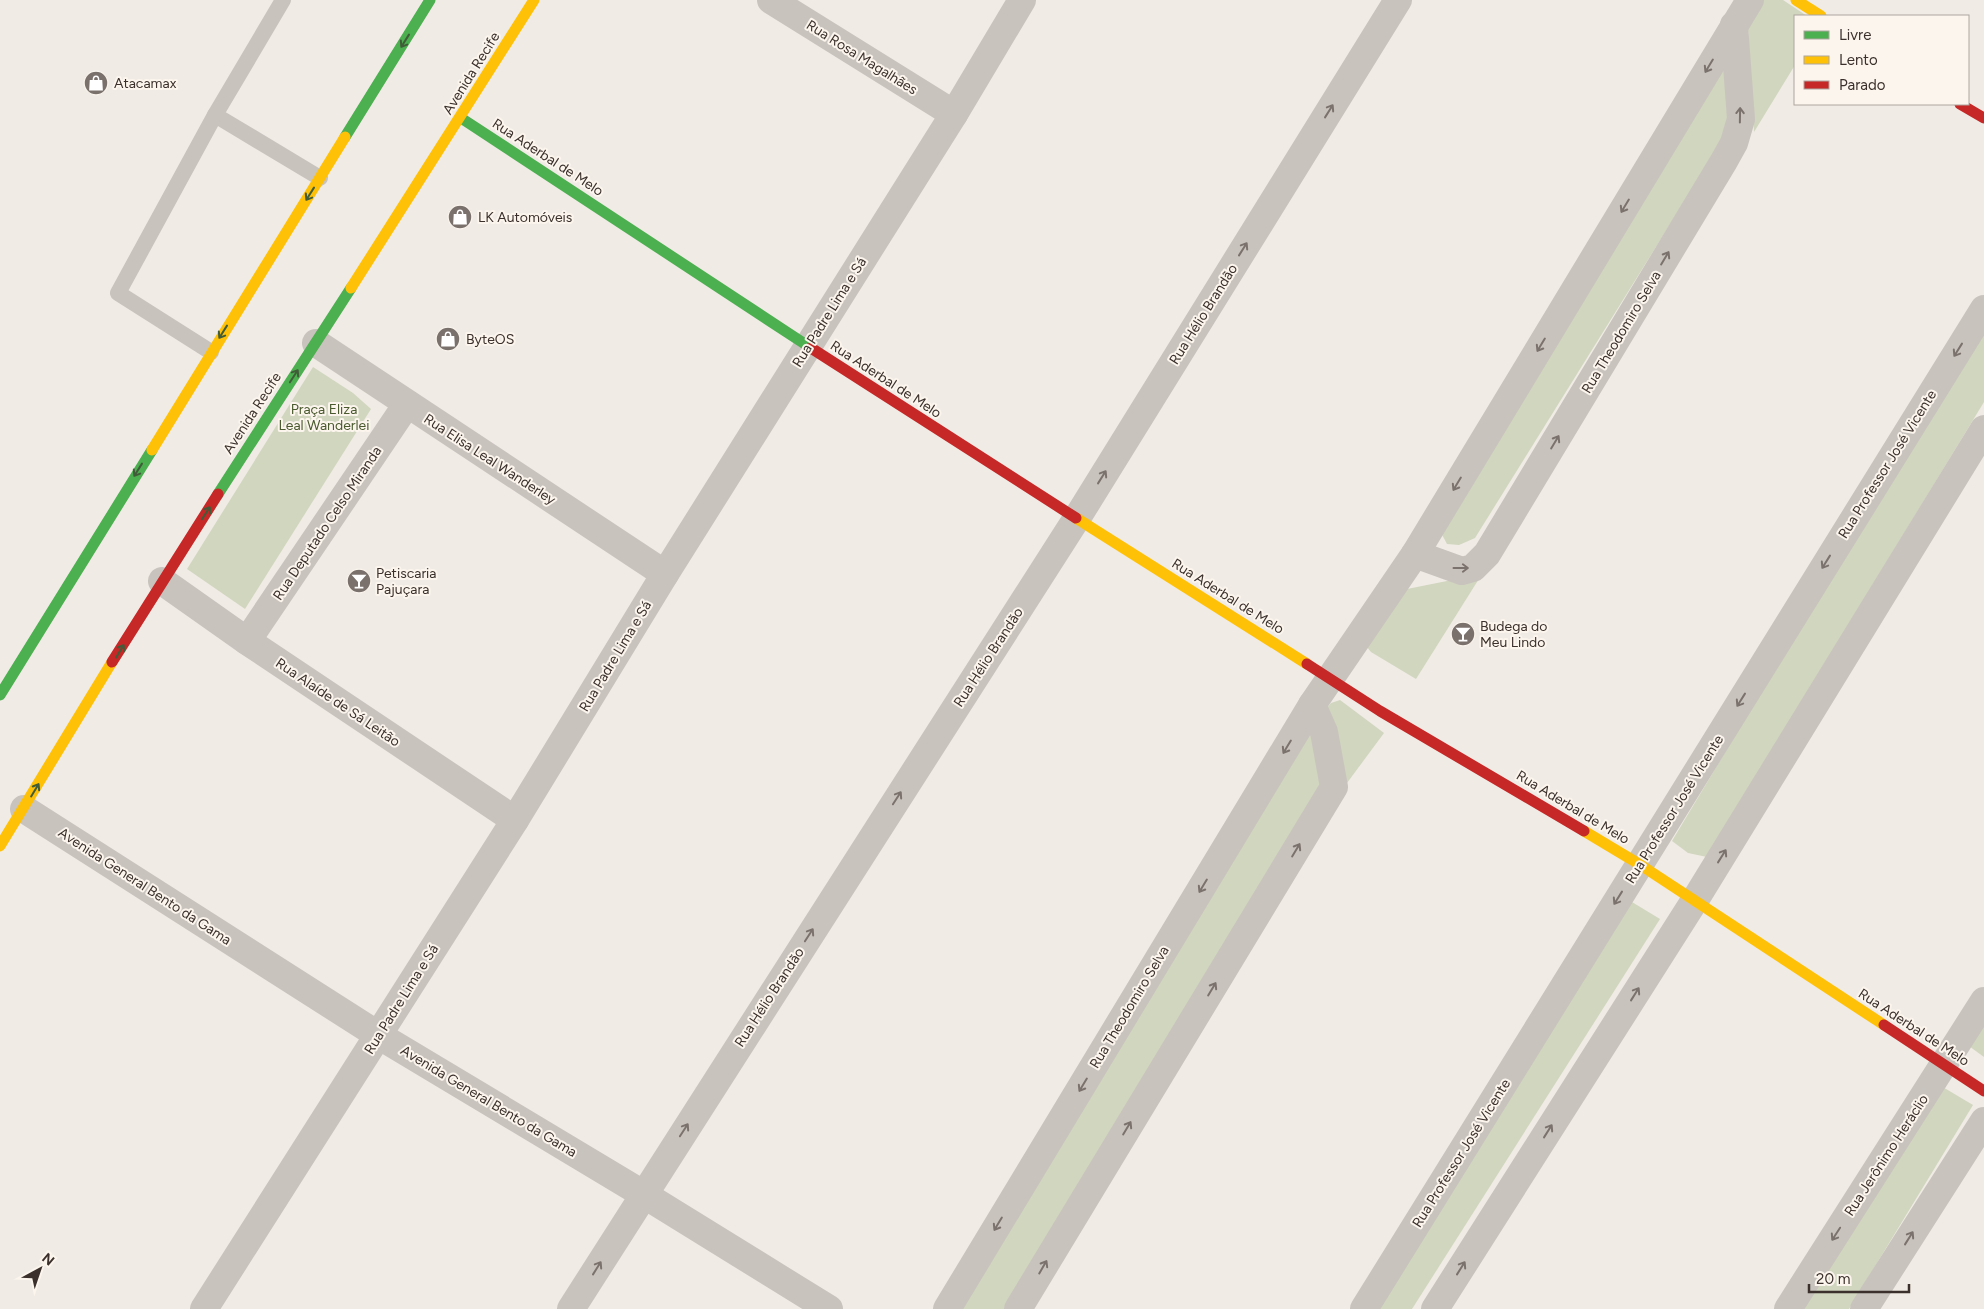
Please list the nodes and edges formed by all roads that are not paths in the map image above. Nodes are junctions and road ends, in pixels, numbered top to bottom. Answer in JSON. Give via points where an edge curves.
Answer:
{"nodes":[{"id":1,"x":283,"y":0,"type":"edge"},
{"id":2,"x":430,"y":0,"type":"edge"},
{"id":3,"x":534,"y":0,"type":"edge"},
{"id":4,"x":771,"y":0,"type":"edge"},
{"id":5,"x":1022,"y":0,"type":"edge"},
{"id":6,"x":1398,"y":0,"type":"edge"},
{"id":7,"x":1750,"y":0,"type":"edge"},
{"id":8,"x":1796,"y":0,"type":"edge"},
{"id":9,"x":1819,"y":15,"type":"edge"},
{"id":10,"x":1734,"y":25,"type":"junction"},
{"id":11,"x":1962,"y":105,"type":"edge"},
{"id":12,"x":954,"y":114,"type":"junction"},
{"id":13,"x":215,"y":115,"type":"junction"},
{"id":14,"x":461,"y":118,"type":"junction"},
{"id":15,"x":1984,"y":118,"type":"edge"},
{"id":16,"x":320,"y":178,"type":"junction"},
{"id":17,"x":1984,"y":309,"type":"edge"},
{"id":18,"x":316,"y":343,"type":"junction"},
{"id":19,"x":807,"y":346,"type":"junction"},
{"id":20,"x":211,"y":352,"type":"junction"},
{"id":21,"x":407,"y":404,"type":"junction"},
{"id":22,"x":1984,"y":429,"type":"edge"},
{"id":23,"x":1077,"y":518,"type":"junction"},
{"id":24,"x":1415,"y":554,"type":"junction"},
{"id":25,"x":665,"y":574,"type":"junction"},
{"id":26,"x":162,"y":580,"type":"junction"},
{"id":27,"x":247,"y":641,"type":"junction"},
{"id":28,"x":1330,"y":679,"type":"junction"},
{"id":29,"x":0,"y":695,"type":"edge"},
{"id":30,"x":1312,"y":705,"type":"junction"},
{"id":31,"x":24,"y":809,"type":"junction"},
{"id":32,"x":515,"y":820,"type":"junction"},
{"id":33,"x":0,"y":846,"type":"edge"},
{"id":34,"x":1639,"y":864,"type":"junction"},
{"id":35,"x":1695,"y":900,"type":"junction"},
{"id":36,"x":1984,"y":1001,"type":"edge"},
{"id":37,"x":378,"y":1035,"type":"junction"},
{"id":38,"x":1944,"y":1066,"type":"junction"},
{"id":39,"x":1984,"y":1091,"type":"edge"},
{"id":40,"x":1984,"y":1121,"type":"edge"},
{"id":41,"x":643,"y":1194,"type":"junction"},
{"id":42,"x":204,"y":1309,"type":"edge"},
{"id":43,"x":571,"y":1309,"type":"edge"},
{"id":44,"x":829,"y":1309,"type":"edge"},
{"id":45,"x":947,"y":1309,"type":"edge"},
{"id":46,"x":1018,"y":1309,"type":"edge"},
{"id":47,"x":1364,"y":1309,"type":"edge"},
{"id":48,"x":1435,"y":1309,"type":"edge"},
{"id":49,"x":1788,"y":1309,"type":"edge"},
{"id":50,"x":1864,"y":1309,"type":"edge"}],
"edges":[{"from":1,"to":13,"type":"lane"},
{"from":2,"to":16,"type":"main road","one_way":true},
{"from":3,"to":14,"type":"main road","name":"Avenida Recife"},
{"from":4,"to":12,"type":"street","name":"Rua Rosa Magalhães"},
{"from":5,"to":12,"type":"street","name":"Rua Padre Lima e Sá"},
{"from":23,"to":6,"type":"street","name":"Rua Hélio Brandão","one_way":true},
{"from":7,"to":10,"type":"street","name":"Rua Theodomiro Selva"},
{"from":8,"to":9,"type":"main road"},
{"from":10,"to":24,"type":"street","name":"Rua Theodomiro Selva","one_way":true},
{"from":24,"to":10,"type":"street","name":"Rua Theodomiro Selva","one_way":true,"via":[[1462,571],[1473,568],[1487,554],[1714,178],[1734,143],[1741,119]]},
{"from":11,"to":15,"type":"main road"},
{"from":12,"to":19,"type":"street","name":"Rua Padre Lima e Sá"},
{"from":13,"to":16,"type":"lane"},
{"from":13,"to":20,"type":"lane","via":[[118,293]]},
{"from":14,"to":18,"type":"main road","name":"Avenida Recife"},
{"from":14,"to":19,"type":"main road","name":"Rua Aderbal de Melo"},
{"from":16,"to":20,"type":"main road","one_way":true},
{"from":17,"to":34,"type":"street","name":"Rua Professor José Vicente","one_way":true},
{"from":18,"to":21,"type":"street","name":"Rua Elisa Leal Wanderley"},
{"from":26,"to":18,"type":"main road","name":"Avenida Recife","one_way":true},
{"from":19,"to":23,"type":"main road","name":"Rua Aderbal de Melo"},
{"from":19,"to":25,"type":"street","name":"Rua Padre Lima e Sá"},
{"from":20,"to":29,"type":"main road","one_way":true},
{"from":21,"to":25,"type":"street","name":"Rua Elisa Leal Wanderley"},
{"from":21,"to":27,"type":"street","name":"Rua Deputado Celso Miranda"},
{"from":35,"to":22,"type":"street","one_way":true},
{"from":23,"to":28,"type":"main road","name":"Rua Aderbal de Melo"},
{"from":41,"to":23,"type":"street","name":"Rua Hélio Brandão","one_way":true},
{"from":24,"to":28,"type":"street","name":"Rua Theodomiro Selva"},
{"from":25,"to":32,"type":"street","name":"Rua Padre Lima e Sá"},
{"from":26,"to":27,"type":"street","name":"Rua Alaíde de Sá Leitão"},
{"from":31,"to":26,"type":"main road","name":"Avenida Recife","one_way":true},
{"from":27,"to":32,"type":"street","name":"Rua Alaíde de Sá Leitão"},
{"from":28,"to":30,"type":"street","name":"Rua Theodomiro Selva"},
{"from":28,"to":34,"type":"main road","name":"Rua Aderbal de Melo"},
{"from":30,"to":45,"type":"street","name":"Rua Theodomiro Selva","one_way":true},
{"from":46,"to":30,"type":"street","one_way":true,"via":[[1334,787],[1324,732]]},
{"from":31,"to":33,"type":"main road","name":"Avenida Recife"},
{"from":31,"to":37,"type":"street","name":"Avenida General Bento da Gama"},
{"from":32,"to":37,"type":"street","name":"Rua Padre Lima e Sá"},
{"from":34,"to":35,"type":"main road","name":"Rua Aderbal de Melo"},
{"from":34,"to":47,"type":"street","name":"Rua Professor José Vicente","one_way":true},
{"from":35,"to":38,"type":"main road","name":"Rua Aderbal de Melo"},
{"from":48,"to":35,"type":"street","one_way":true},
{"from":36,"to":38,"type":"street","name":"Rua Jerônimo Heráclio"},
{"from":37,"to":41,"type":"street","name":"Avenida General Bento da Gama"},
{"from":37,"to":42,"type":"street","name":"Rua Padre Lima e Sá"},
{"from":38,"to":39,"type":"main road","name":"Rua Aderbal de Melo"},
{"from":38,"to":49,"type":"street","name":"Rua Jerônimo Heráclio","one_way":true},
{"from":50,"to":40,"type":"street","one_way":true},
{"from":43,"to":41,"type":"street","name":"Rua Hélio Brandão","one_way":true},
{"from":41,"to":44,"type":"street","name":"Avenida General Bento da Gama"}]}
